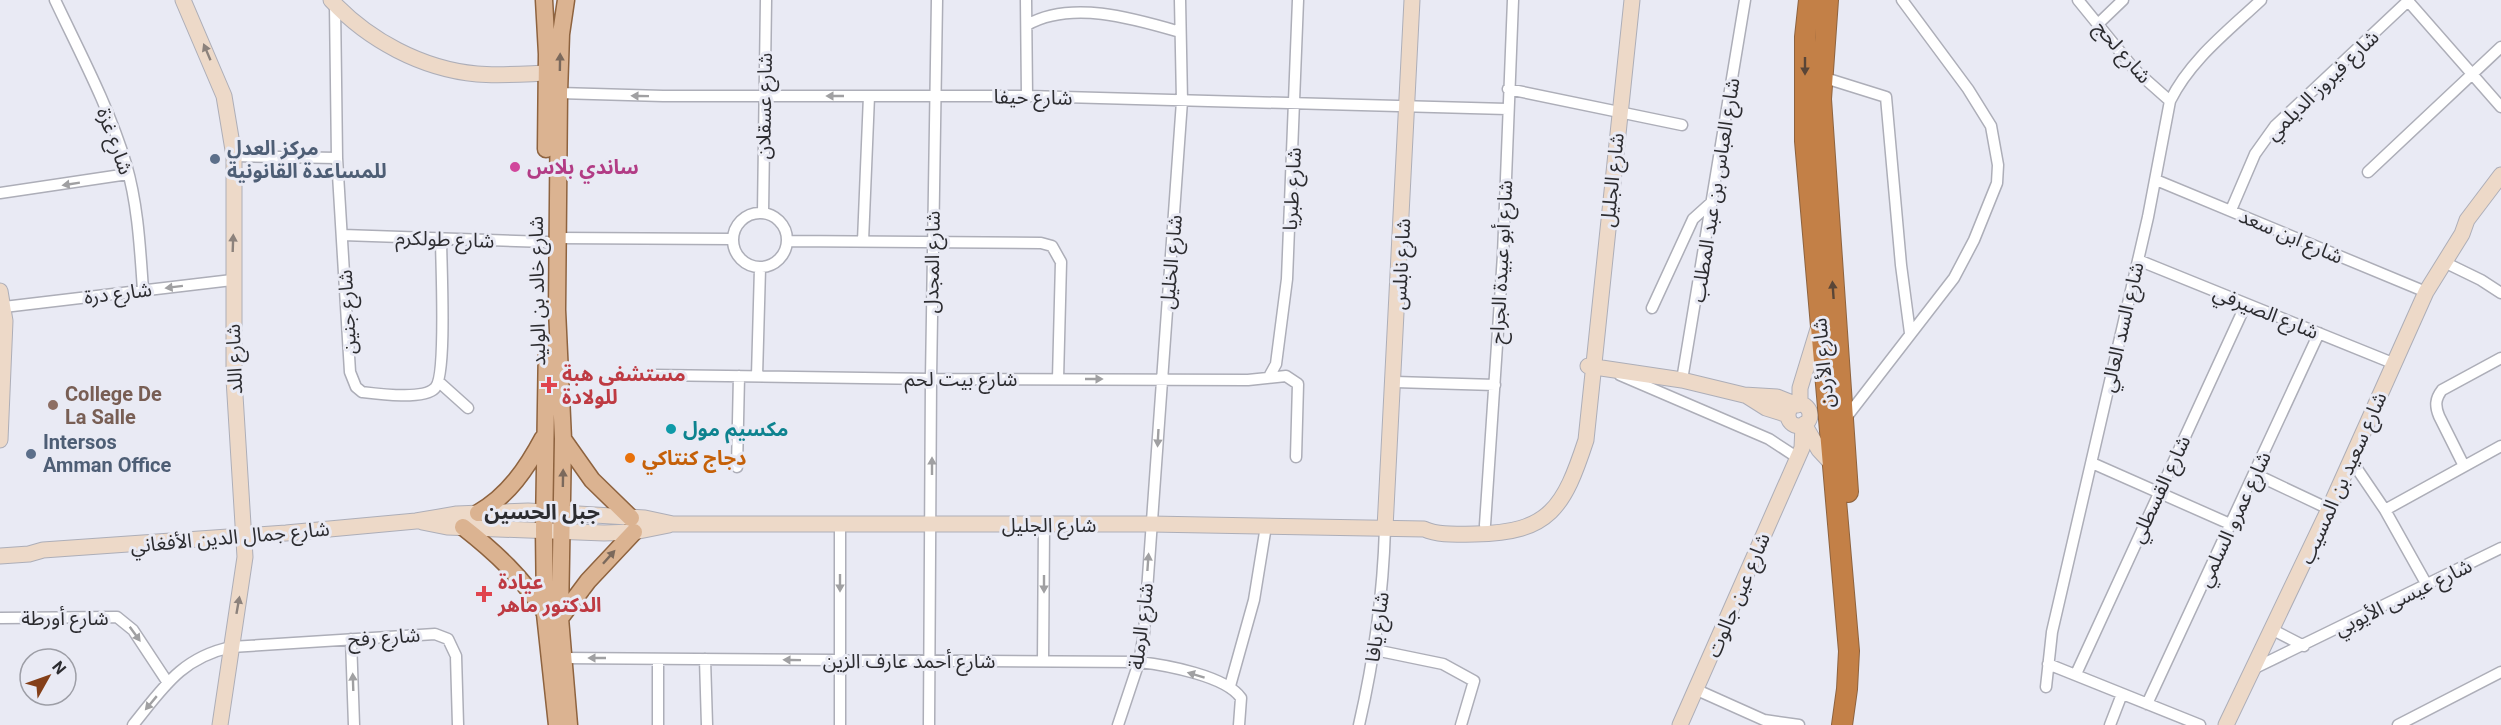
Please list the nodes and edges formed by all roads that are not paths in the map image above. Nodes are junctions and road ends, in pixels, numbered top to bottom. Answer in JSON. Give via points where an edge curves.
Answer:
{"nodes":[{"id":1,"x":55,"y":0,"type":"edge"},
{"id":2,"x":183,"y":0,"type":"edge"},
{"id":3,"x":544,"y":0,"type":"edge"},
{"id":4,"x":566,"y":0,"type":"edge"},
{"id":5,"x":766,"y":0,"type":"edge"},
{"id":6,"x":937,"y":0,"type":"edge"},
{"id":7,"x":1026,"y":0,"type":"edge"},
{"id":8,"x":1180,"y":0,"type":"edge"},
{"id":9,"x":1298,"y":0,"type":"edge"},
{"id":10,"x":1412,"y":0,"type":"edge"},
{"id":11,"x":1513,"y":0,"type":"edge"},
{"id":12,"x":1632,"y":0,"type":"edge"},
{"id":13,"x":1746,"y":0,"type":"edge"},
{"id":14,"x":1809,"y":0,"type":"edge"},
{"id":15,"x":1828,"y":0,"type":"edge"},
{"id":16,"x":1902,"y":0,"type":"edge"},
{"id":17,"x":2078,"y":0,"type":"edge"},
{"id":18,"x":2123,"y":0,"type":"edge"},
{"id":19,"x":2261,"y":0,"type":"edge"},
{"id":20,"x":2409,"y":1,"type":"edge"},
{"id":21,"x":333,"y":2,"type":"edge"},
{"id":22,"x":2098,"y":24,"type":"junction"},
{"id":23,"x":1027,"y":25,"type":"junction"},
{"id":24,"x":1180,"y":32,"type":"junction"},
{"id":25,"x":2501,"y":47,"type":"edge"},
{"id":26,"x":546,"y":73,"type":"junction"},
{"id":27,"x":2472,"y":74,"type":"junction"},
{"id":28,"x":1822,"y":77,"type":"junction"},
{"id":29,"x":1508,"y":89,"type":"junction"},
{"id":30,"x":559,"y":93,"type":"junction"},
{"id":31,"x":764,"y":96,"type":"junction"},
{"id":32,"x":869,"y":96,"type":"junction"},
{"id":33,"x":935,"y":96,"type":"junction"},
{"id":34,"x":1027,"y":96,"type":"junction"},
{"id":35,"x":1182,"y":101,"type":"junction"},
{"id":36,"x":2170,"y":101,"type":"junction"},
{"id":37,"x":1296,"y":103,"type":"junction"},
{"id":38,"x":1408,"y":105,"type":"junction"},
{"id":39,"x":2501,"y":107,"type":"edge"},
{"id":40,"x":1507,"y":109,"type":"junction"},
{"id":41,"x":1619,"y":110,"type":"junction"},
{"id":42,"x":1682,"y":125,"type":"dead end"},
{"id":43,"x":234,"y":156,"type":"junction"},
{"id":44,"x":337,"y":159,"type":"junction"},
{"id":45,"x":2368,"y":172,"type":"dead end"},
{"id":46,"x":129,"y":174,"type":"junction"},
{"id":47,"x":2501,"y":175,"type":"edge"},
{"id":48,"x":2156,"y":180,"type":"junction"},
{"id":49,"x":2501,"y":189,"type":"edge"},
{"id":50,"x":0,"y":193,"type":"edge"},
{"id":51,"x":1713,"y":201,"type":"junction"},
{"id":52,"x":2231,"y":210,"type":"junction"},
{"id":53,"x":763,"y":213,"type":"junction"},
{"id":54,"x":2462,"y":234,"type":"junction"},
{"id":55,"x":343,"y":235,"type":"junction"},
{"id":56,"x":732,"y":239,"type":"junction"},
{"id":57,"x":441,"y":240,"type":"junction"},
{"id":58,"x":552,"y":240,"type":"junction"},
{"id":59,"x":788,"y":241,"type":"junction"},
{"id":60,"x":863,"y":241,"type":"junction"},
{"id":61,"x":933,"y":241,"type":"junction"},
{"id":62,"x":2138,"y":260,"type":"junction"},
{"id":63,"x":2444,"y":262,"type":"junction"},
{"id":64,"x":760,"y":268,"type":"junction"},
{"id":65,"x":232,"y":280,"type":"junction"},
{"id":66,"x":143,"y":290,"type":"junction"},
{"id":67,"x":0,"y":291,"type":"edge"},
{"id":68,"x":2426,"y":292,"type":"junction"},
{"id":69,"x":2501,"y":293,"type":"edge"},
{"id":70,"x":2246,"y":304,"type":"junction"},
{"id":71,"x":4,"y":307,"type":"junction"},
{"id":72,"x":1652,"y":308,"type":"dead end"},
{"id":73,"x":1819,"y":326,"type":"junction"},
{"id":74,"x":1910,"y":333,"type":"junction"},
{"id":75,"x":2319,"y":333,"type":"junction"},
{"id":76,"x":2501,"y":358,"type":"edge"},
{"id":77,"x":2394,"y":364,"type":"junction"},
{"id":78,"x":1595,"y":366,"type":"junction"},
{"id":79,"x":652,"y":375,"type":"dead end"},
{"id":80,"x":1270,"y":375,"type":"junction"},
{"id":81,"x":739,"y":376,"type":"junction"},
{"id":82,"x":757,"y":376,"type":"junction"},
{"id":83,"x":931,"y":379,"type":"junction"},
{"id":84,"x":1058,"y":379,"type":"junction"},
{"id":85,"x":1161,"y":380,"type":"junction"},
{"id":86,"x":1682,"y":380,"type":"junction"},
{"id":87,"x":439,"y":382,"type":"junction"},
{"id":88,"x":1395,"y":382,"type":"junction"},
{"id":89,"x":1495,"y":385,"type":"junction"},
{"id":90,"x":468,"y":408,"type":"dead end"},
{"id":91,"x":1798,"y":416,"type":"junction"},
{"id":92,"x":1844,"y":421,"type":"junction"},
{"id":93,"x":545,"y":435,"type":"junction"},
{"id":94,"x":563,"y":439,"type":"junction"},
{"id":95,"x":0,"y":440,"type":"edge"},
{"id":96,"x":2501,"y":446,"type":"edge"},
{"id":97,"x":1296,"y":457,"type":"dead end"},
{"id":98,"x":1795,"y":459,"type":"junction"},
{"id":99,"x":2351,"y":460,"type":"junction"},
{"id":100,"x":2092,"y":463,"type":"junction"},
{"id":101,"x":1832,"y":464,"type":"junction"},
{"id":102,"x":2464,"y":466,"type":"junction"},
{"id":103,"x":737,"y":467,"type":"dead end"},
{"id":104,"x":2255,"y":474,"type":"junction"},
{"id":105,"x":2158,"y":493,"type":"junction"},
{"id":106,"x":2329,"y":509,"type":"junction"},
{"id":107,"x":2385,"y":510,"type":"junction"},
{"id":108,"x":544,"y":512,"type":"junction"},
{"id":109,"x":477,"y":513,"type":"junction"},
{"id":110,"x":562,"y":513,"type":"junction"},
{"id":111,"x":416,"y":520,"type":"junction"},
{"id":112,"x":840,"y":524,"type":"junction"},
{"id":113,"x":932,"y":524,"type":"junction"},
{"id":114,"x":1151,"y":524,"type":"junction"},
{"id":115,"x":2230,"y":524,"type":"junction"},
{"id":116,"x":632,"y":525,"type":"junction"},
{"id":117,"x":1044,"y":525,"type":"junction"},
{"id":118,"x":1485,"y":525,"type":"junction"},
{"id":119,"x":1266,"y":526,"type":"junction"},
{"id":120,"x":463,"y":527,"type":"junction"},
{"id":121,"x":1385,"y":528,"type":"junction"},
{"id":122,"x":1424,"y":529,"type":"junction"},
{"id":123,"x":544,"y":530,"type":"junction"},
{"id":124,"x":562,"y":531,"type":"junction"},
{"id":125,"x":245,"y":535,"type":"junction"},
{"id":126,"x":0,"y":546,"type":"edge"},
{"id":127,"x":2501,"y":548,"type":"edge"},
{"id":128,"x":43,"y":550,"type":"junction"},
{"id":129,"x":0,"y":556,"type":"edge"},
{"id":130,"x":2427,"y":585,"type":"junction"},
{"id":131,"x":553,"y":616,"type":"junction"},
{"id":132,"x":0,"y":618,"type":"edge"},
{"id":133,"x":2273,"y":630,"type":"junction"},
{"id":134,"x":351,"y":639,"type":"junction"},
{"id":135,"x":2304,"y":646,"type":"junction"},
{"id":136,"x":231,"y":648,"type":"junction"},
{"id":137,"x":1375,"y":650,"type":"junction"},
{"id":138,"x":562,"y":658,"type":"junction"},
{"id":139,"x":658,"y":658,"type":"junction"},
{"id":140,"x":705,"y":659,"type":"junction"},
{"id":141,"x":841,"y":661,"type":"junction"},
{"id":142,"x":1043,"y":661,"type":"junction"},
{"id":143,"x":930,"y":662,"type":"junction"},
{"id":144,"x":1140,"y":662,"type":"junction"},
{"id":145,"x":2048,"y":664,"type":"junction"},
{"id":146,"x":2255,"y":668,"type":"junction"},
{"id":147,"x":2501,"y":672,"type":"edge"},
{"id":148,"x":2076,"y":674,"type":"junction"},
{"id":149,"x":168,"y":683,"type":"junction"},
{"id":150,"x":1230,"y":686,"type":"junction"},
{"id":151,"x":2046,"y":687,"type":"dead end"},
{"id":152,"x":1697,"y":690,"type":"junction"},
{"id":153,"x":2122,"y":694,"type":"junction"},
{"id":154,"x":2147,"y":704,"type":"junction"},
{"id":155,"x":133,"y":725,"type":"edge"},
{"id":156,"x":220,"y":725,"type":"edge"},
{"id":157,"x":354,"y":725,"type":"edge"},
{"id":158,"x":458,"y":725,"type":"edge"},
{"id":159,"x":557,"y":725,"type":"edge"},
{"id":160,"x":569,"y":725,"type":"edge"},
{"id":161,"x":658,"y":725,"type":"edge"},
{"id":162,"x":707,"y":725,"type":"edge"},
{"id":163,"x":840,"y":725,"type":"edge"},
{"id":164,"x":929,"y":725,"type":"edge"},
{"id":165,"x":1118,"y":725,"type":"edge"},
{"id":166,"x":1239,"y":725,"type":"edge"},
{"id":167,"x":1359,"y":725,"type":"edge"},
{"id":168,"x":1461,"y":725,"type":"edge"},
{"id":169,"x":1680,"y":725,"type":"edge"},
{"id":170,"x":1799,"y":725,"type":"edge"},
{"id":171,"x":1842,"y":725,"type":"edge"},
{"id":172,"x":1852,"y":725,"type":"edge"},
{"id":173,"x":2110,"y":725,"type":"edge"},
{"id":174,"x":2200,"y":725,"type":"edge"},
{"id":175,"x":2226,"y":725,"type":"edge"},
{"id":176,"x":2398,"y":725,"type":"edge"}],
"edges":[{"from":1,"to":46,"type":"street","name":"شارع غزة","via":[[111,124]]},
{"from":43,"to":2,"type":"street","name":"شارع اللد","one_way":true,"via":[[224,96]]},
{"from":3,"to":26,"type":"main road","name":"شارع خالد بن الوليد"},
{"from":30,"to":4,"type":"main road","name":"شارع خالد بن الوليد","one_way":true},
{"from":5,"to":31,"type":"street","name":"شارع عسقلان"},
{"from":6,"to":33,"type":"street","name":"شارع المجدل"},
{"from":7,"to":23,"type":"street"},
{"from":8,"to":24,"type":"street","name":"شارع الخليل"},
{"from":9,"to":37,"type":"street","name":"شارع طبريا"},
{"from":10,"to":38,"type":"street","name":"شارع نابلس"},
{"from":11,"to":29,"type":"street","name":"شارع أبو عبيدة الجراح"},
{"from":12,"to":41,"type":"street","name":"شارع الجليل"},
{"from":13,"to":51,"type":"street","name":"شارع العباس بن عبد المطلب"},
{"from":14,"to":73,"type":"highway","name":"شارع الأردن","one_way":true,"via":[[1805,141]]},
{"from":15,"to":28,"type":"highway","name":"شارع الأردن"},
{"from":16,"to":74,"type":"street","via":[[1983,112],[1991,126],[1998,165],[1994,196],[1974,240],[1954,278]]},
{"from":17,"to":22,"type":"street","name":"شارع لحج"},
{"from":18,"to":22,"type":"street"},
{"from":19,"to":36,"type":"street","name":"شارع السد العالي","via":[[2190,69]]},
{"from":20,"to":27,"type":"street"},
{"from":20,"to":52,"type":"street","name":"شارع فيروز الديلمي","via":[[2275,126],[2255,154]]},
{"from":21,"to":26,"type":"street","via":[[379,40],[441,68],[478,74]]},
{"from":21,"to":44,"type":"street","name":"شارع جنين"},
{"from":22,"to":36,"type":"street","name":"شارع لحج","via":[[2135,70]]},
{"from":23,"to":24,"type":"street","via":[[1048,11],[1084,8]]},
{"from":23,"to":34,"type":"street"},
{"from":24,"to":35,"type":"street","name":"شارع الخليل"},
{"from":25,"to":27,"type":"street"},
{"from":26,"to":58,"type":"main road","name":"شارع خالد بن الوليد"},
{"from":27,"to":39,"type":"street"},
{"from":27,"to":45,"type":"street"},
{"from":28,"to":74,"type":"street","via":[[1886,97]]},
{"from":92,"to":28,"type":"highway","name":"شارع الأردن","one_way":true},
{"from":29,"to":40,"type":"street","name":"شارع أبو عبيدة الجراح"},
{"from":29,"to":41,"type":"street"},
{"from":31,"to":30,"type":"street","name":"شارع حيفا","one_way":true},
{"from":30,"to":58,"type":"main road","name":"شارع خالد بن الوليد"},
{"from":32,"to":31,"type":"street","name":"شارع حيفا","one_way":true},
{"from":31,"to":53,"type":"street","name":"شارع عسقلان"},
{"from":32,"to":33,"type":"street","name":"شارع حيفا"},
{"from":32,"to":60,"type":"street"},
{"from":33,"to":34,"type":"street","name":"شارع حيفا"},
{"from":33,"to":61,"type":"street","name":"شارع المجدل"},
{"from":34,"to":35,"type":"street","name":"شارع حيفا"},
{"from":35,"to":37,"type":"street","name":"شارع حيفا"},
{"from":35,"to":85,"type":"street","name":"شارع الخليل"},
{"from":36,"to":48,"type":"street","name":"شارع السد العالي"},
{"from":37,"to":38,"type":"street","name":"شارع حيفا"},
{"from":37,"to":80,"type":"street","name":"شارع طبريا","via":[[1287,279],[1276,364]]},
{"from":38,"to":40,"type":"street","name":"شارع حيفا"},
{"from":38,"to":88,"type":"street","name":"شارع نابلس"},
{"from":40,"to":89,"type":"street","name":"شارع أبو عبيدة الجراح"},
{"from":41,"to":42,"type":"street"},
{"from":41,"to":78,"type":"street","name":"شارع الجليل"},
{"from":43,"to":44,"type":"street"},
{"from":65,"to":43,"type":"street","name":"شارع اللد","one_way":true},
{"from":44,"to":55,"type":"street","name":"شارع جنين"},
{"from":46,"to":50,"type":"street","one_way":true},
{"from":46,"to":66,"type":"street","name":"شارع غزة","via":[[140,239]]},
{"from":47,"to":54,"type":"street","name":"شارع سعيد بن المسيب","via":[[2467,220]]},
{"from":48,"to":52,"type":"street","name":"شارع ابن سعد"},
{"from":48,"to":62,"type":"street","name":"شارع السد العالي"},
{"from":49,"to":54,"type":"street","name":"شارع سعيد بن المسيب"},
{"from":51,"to":72,"type":"street","via":[[1693,219]]},
{"from":51,"to":86,"type":"street","name":"شارع العباس بن عبد المطلب"},
{"from":52,"to":68,"type":"street","name":"شارع ابن سعد"},
{"from":53,"to":56,"type":"street","via":[[742,219]]},
{"from":53,"to":59,"type":"street","via":[[781,222]]},
{"from":54,"to":63,"type":"street","name":"شارع سعيد بن المسيب"},
{"from":55,"to":57,"type":"street","name":"شارع طولكرم"},
{"from":55,"to":87,"type":"street","name":"شارع جنين","via":[[350,372],[356,387],[373,393],[422,394]]},
{"from":56,"to":58,"type":"street","name":"شارع طولكرم"},
{"from":56,"to":64,"type":"street","via":[[740,259]]},
{"from":57,"to":58,"type":"street","name":"شارع طولكرم"},
{"from":57,"to":87,"type":"street"},
{"from":58,"to":93,"type":"main road","name":"شارع خالد بن الوليد"},
{"from":58,"to":94,"type":"main road","name":"شارع خالد بن الوليد"},
{"from":59,"to":60,"type":"street"},
{"from":59,"to":64,"type":"street","via":[[783,257]]},
{"from":60,"to":61,"type":"street"},
{"from":61,"to":83,"type":"street","name":"شارع المجدل"},
{"from":61,"to":84,"type":"street","via":[[1052,246],[1061,262],[1062,279]]},
{"from":62,"to":70,"type":"street","name":"شارع الصيرفي"},
{"from":62,"to":100,"type":"street","name":"شارع السد العالي"},
{"from":63,"to":68,"type":"street","name":"شارع سعيد بن المسيب"},
{"from":63,"to":69,"type":"street"},
{"from":64,"to":82,"type":"street"},
{"from":65,"to":66,"type":"street","name":"شارع درة","one_way":true},
{"from":65,"to":125,"type":"street","name":"شارع اللد","via":[[234,379]]},
{"from":66,"to":71,"type":"street","name":"شارع درة"},
{"from":67,"to":71,"type":"street"},
{"from":68,"to":77,"type":"street","name":"شارع سعيد بن المسيب"},
{"from":70,"to":75,"type":"street","name":"شارع الصيرفي"},
{"from":70,"to":105,"type":"street","name":"شارع القسطلي"},
{"from":71,"to":95,"type":"street"},
{"from":73,"to":91,"type":"street","name":"شارع عين جالوت","via":[[1800,388]]},
{"from":73,"to":101,"type":"highway","name":"شارع الأردن"},
{"from":74,"to":92,"type":"street"},
{"from":75,"to":77,"type":"street","name":"شارع الصيرفي"},
{"from":75,"to":104,"type":"street","name":"شارع عمرو السلمي"},
{"from":76,"to":102,"type":"street","via":[[2437,396],[2436,409]]},
{"from":77,"to":99,"type":"street","name":"شارع سعيد بن المسيب"},
{"from":78,"to":86,"type":"street"},
{"from":78,"to":98,"type":"street","via":[[1770,439]]},
{"from":78,"to":118,"type":"street","name":"شارع الجليل","via":[[1573,459],[1554,500],[1518,523]]},
{"from":78,"to":122,"type":"street","name":"شارع الجليل","via":[[1589,422],[1578,463],[1560,502],[1527,528],[1507,532],[1450,534]]},
{"from":79,"to":81,"type":"street","name":"شارع بيت لحم"},
{"from":80,"to":85,"type":"street","name":"شارع بيت لحم","via":[[1248,380]]},
{"from":80,"to":97,"type":"street","via":[[1286,376],[1298,384]]},
{"from":81,"to":82,"type":"street","name":"شارع بيت لحم"},
{"from":81,"to":103,"type":"street"},
{"from":82,"to":83,"type":"street","name":"شارع بيت لحم"},
{"from":83,"to":84,"type":"street","name":"شارع بيت لحم"},
{"from":113,"to":83,"type":"street","name":"شارع المجدل","one_way":true},
{"from":84,"to":85,"type":"street","name":"شارع بيت لحم","one_way":true},
{"from":85,"to":114,"type":"street","name":"شارع الخليل","one_way":true},
{"from":86,"to":91,"type":"street","via":[[1744,395],[1777,397]]},
{"from":87,"to":90,"type":"street"},
{"from":88,"to":89,"type":"street"},
{"from":88,"to":121,"type":"street","name":"شارع نابلس"},
{"from":89,"to":118,"type":"street","name":"شارع أبو عبيدة الجراح"},
{"from":91,"to":98,"type":"street","name":"شارع عين جالوت","via":[[1803,444]]},
{"from":91,"to":101,"type":"street"},
{"from":92,"to":172,"type":"highway","name":"شارع الأردن","via":[[1854,570],[1856,684]]},
{"from":93,"to":108,"type":"main road","name":"شارع خالد بن الوليد"},
{"from":93,"to":109,"type":"main road","via":[[518,478],[489,507]]},
{"from":110,"to":94,"type":"main road","name":"شارع خالد بن الوليد","one_way":true},
{"from":94,"to":116,"type":"main road","via":[[596,485]]},
{"from":96,"to":102,"type":"street"},
{"from":98,"to":152,"type":"street","name":"شارع عين جالوت"},
{"from":99,"to":106,"type":"street","name":"شارع سعيد بن المسيب"},
{"from":99,"to":107,"type":"street"},
{"from":100,"to":105,"type":"street"},
{"from":100,"to":145,"type":"street","name":"شارع السد العالي"},
{"from":101,"to":171,"type":"highway","name":"شارع الأردن","via":[[1849,651]]},
{"from":102,"to":107,"type":"street"},
{"from":104,"to":106,"type":"street"},
{"from":104,"to":115,"type":"street","name":"شارع عمرو السلمي"},
{"from":105,"to":115,"type":"street"},
{"from":105,"to":148,"type":"street","name":"شارع القسطلي"},
{"from":106,"to":133,"type":"street","name":"شارع سعيد بن المسيب"},
{"from":107,"to":130,"type":"street"},
{"from":108,"to":109,"type":"street","name":"شارع جمال الدين الأفغاني"},
{"from":108,"to":110,"type":"street","name":"شارع جمال الدين الأفغاني"},
{"from":108,"to":123,"type":"main road","name":"شارع خالد بن الوليد"},
{"from":109,"to":111,"type":"street","name":"شارع جمال الدين الأفغاني"},
{"from":110,"to":116,"type":"street","name":"شارع الجليل"},
{"from":110,"to":124,"type":"main road","name":"شارع خالد بن الوليد"},
{"from":111,"to":120,"type":"street","name":"شارع جمال الدين الأفغاني"},
{"from":111,"to":125,"type":"street","name":"شارع جمال الدين الأفغاني"},
{"from":112,"to":113,"type":"street","name":"شارع الجليل"},
{"from":112,"to":116,"type":"street","name":"شارع الجليل"},
{"from":112,"to":141,"type":"street","one_way":true},
{"from":113,"to":117,"type":"street","name":"شارع الجليل"},
{"from":113,"to":143,"type":"street","name":"شارع المجدل"},
{"from":114,"to":117,"type":"street","name":"شارع الجليل"},
{"from":114,"to":119,"type":"street","name":"شارع الجليل"},
{"from":144,"to":114,"type":"street","name":"شارع الرملة","one_way":true},
{"from":115,"to":154,"type":"street","name":"شارع عمرو السلمي"},
{"from":116,"to":124,"type":"street","name":"شارع الجليل"},
{"from":131,"to":116,"type":"main road","one_way":true,"via":[[588,581]]},
{"from":117,"to":142,"type":"street","one_way":true},
{"from":118,"to":122,"type":"street","name":"شارع الجليل","via":[[1439,525]]},
{"from":119,"to":121,"type":"street","name":"شارع الجليل"},
{"from":119,"to":150,"type":"street","via":[[1254,600]]},
{"from":120,"to":123,"type":"street","name":"شارع جمال الدين الأفغاني"},
{"from":120,"to":131,"type":"main road","via":[[510,567]]},
{"from":121,"to":122,"type":"street","name":"شارع الجليل"},
{"from":121,"to":137,"type":"street","name":"شارع يافا"},
{"from":123,"to":124,"type":"street","name":"شارع جمال الدين الأفغاني"},
{"from":123,"to":131,"type":"main road","name":"شارع خالد بن الوليد"},
{"from":124,"to":131,"type":"main road","name":"شارع خالد بن الوليد"},
{"from":125,"to":128,"type":"street","name":"شارع جمال الدين الأفغاني"},
{"from":136,"to":125,"type":"street","name":"شارع اللد","one_way":true,"via":[[245,567]]},
{"from":126,"to":128,"type":"street","name":"شارع جمال الدين الأفغاني"},
{"from":127,"to":130,"type":"street","name":"شارع عيسى الأيوبي"},
{"from":128,"to":129,"type":"street","name":"شارع جمال الدين الأفغاني"},
{"from":130,"to":135,"type":"street","name":"شارع عيسى الأيوبي"},
{"from":131,"to":138,"type":"main road","name":"شارع خالد بن الوليد"},
{"from":131,"to":159,"type":"main road","name":"شارع خالد بن الوليد"},
{"from":132,"to":149,"type":"street","name":"شارع أورطة","one_way":true,"via":[[117,617],[133,630]]},
{"from":133,"to":135,"type":"street"},
{"from":133,"to":146,"type":"street","name":"شارع سعيد بن المسيب"},
{"from":134,"to":136,"type":"street","name":"شارع رفح"},
{"from":157,"to":134,"type":"street","one_way":true},
{"from":134,"to":158,"type":"street","name":"شارع رفح","via":[[435,634],[448,639],[456,656]]},
{"from":135,"to":146,"type":"street","name":"شارع عيسى الأيوبي"},
{"from":136,"to":149,"type":"street","name":"شارع رفح","via":[[196,658]]},
{"from":136,"to":156,"type":"street","name":"شارع اللد"},
{"from":137,"to":167,"type":"street","name":"شارع يافا"},
{"from":137,"to":168,"type":"street","via":[[1443,664],[1474,681]]},
{"from":139,"to":138,"type":"street","name":"شارع أحمد عارف الزين","one_way":true},
{"from":138,"to":160,"type":"main road","name":"شارع خالد بن الوليد"},
{"from":139,"to":140,"type":"street","name":"شارع أحمد عارف الزين"},
{"from":139,"to":161,"type":"street"},
{"from":141,"to":140,"type":"street","name":"شارع أحمد عارف الزين","one_way":true},
{"from":140,"to":162,"type":"street"},
{"from":141,"to":143,"type":"street","name":"شارع أحمد عارف الزين"},
{"from":141,"to":163,"type":"street"},
{"from":142,"to":143,"type":"street","name":"شارع أحمد عارف الزين"},
{"from":142,"to":144,"type":"street","name":"شارع أحمد عارف الزين"},
{"from":143,"to":164,"type":"street","name":"شارع المجدل"},
{"from":150,"to":144,"type":"street","name":"شارع أحمد عارف الزين","one_way":true,"via":[[1163,665]]},
{"from":144,"to":165,"type":"street","name":"شارع الرملة"},
{"from":145,"to":148,"type":"street"},
{"from":145,"to":151,"type":"street","name":"شارع السد العالي"},
{"from":146,"to":175,"type":"street","name":"شارع سعيد بن المسيب"},
{"from":147,"to":176,"type":"street"},
{"from":148,"to":153,"type":"street"},
{"from":149,"to":155,"type":"street","name":"شارع رفح","one_way":true},
{"from":150,"to":166,"type":"street","via":[[1241,698]]},
{"from":152,"to":169,"type":"street","name":"شارع عين جالوت"},
{"from":152,"to":170,"type":"street","via":[[1764,720]]},
{"from":153,"to":154,"type":"street"},
{"from":153,"to":173,"type":"street"},
{"from":154,"to":174,"type":"street"}]}
